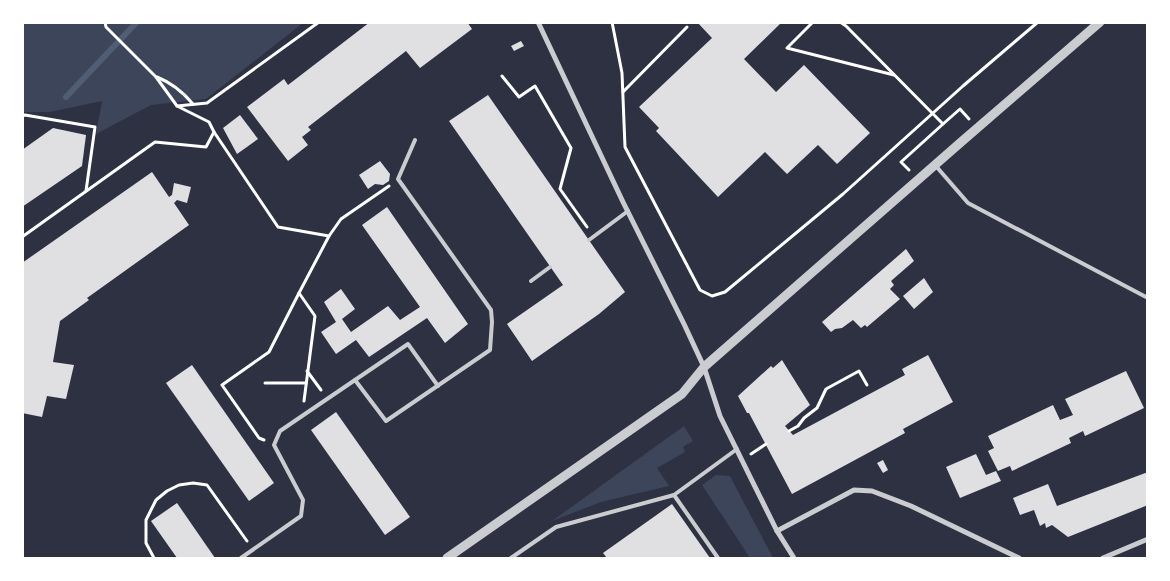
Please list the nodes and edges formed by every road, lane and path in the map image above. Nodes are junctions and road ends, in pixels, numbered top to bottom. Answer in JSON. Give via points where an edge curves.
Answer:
{"nodes":[{"id":1,"x":319,"y":22,"type":"edge"},
{"id":2,"x":538,"y":22,"type":"edge"},
{"id":3,"x":612,"y":22,"type":"edge"},
{"id":4,"x":813,"y":22,"type":"edge"},
{"id":5,"x":840,"y":22,"type":"edge"},
{"id":6,"x":1038,"y":22,"type":"edge"},
{"id":7,"x":1100,"y":22,"type":"edge"},
{"id":8,"x":106,"y":25,"type":"edge"},
{"id":9,"x":687,"y":27,"type":"dead end"},
{"id":10,"x":894,"y":75,"type":"junction"},
{"id":11,"x":502,"y":76,"type":"dead end"},
{"id":12,"x":156,"y":77,"type":"junction"},
{"id":13,"x":623,"y":93,"type":"junction"},
{"id":14,"x":192,"y":104,"type":"junction"},
{"id":15,"x":177,"y":106,"type":"junction"},
{"id":16,"x":932,"y":114,"type":"junction"},
{"id":17,"x":22,"y":116,"type":"edge"},
{"id":18,"x":943,"y":124,"type":"junction"},
{"id":19,"x":977,"y":128,"type":"junction"},
{"id":20,"x":214,"y":132,"type":"junction"},
{"id":21,"x":415,"y":140,"type":"dead end"},
{"id":22,"x":935,"y":165,"type":"junction"},
{"id":23,"x":398,"y":179,"type":"junction"},
{"id":24,"x":918,"y":180,"type":"junction"},
{"id":25,"x":86,"y":191,"type":"junction"},
{"id":26,"x":628,"y":211,"type":"junction"},
{"id":27,"x":22,"y":236,"type":"edge"},
{"id":28,"x":329,"y":236,"type":"junction"},
{"id":29,"x":594,"y":236,"type":"junction"},
{"id":30,"x":588,"y":240,"type":"dead end"},
{"id":31,"x":550,"y":267,"type":"dead end"},
{"id":32,"x":531,"y":281,"type":"dead end"},
{"id":33,"x":299,"y":294,"type":"junction"},
{"id":34,"x":1146,"y":297,"type":"dead end"},
{"id":35,"x":704,"y":367,"type":"junction"},
{"id":36,"x":308,"y":371,"type":"junction"},
{"id":37,"x":355,"y":380,"type":"junction"},
{"id":38,"x":266,"y":383,"type":"dead end"},
{"id":39,"x":306,"y":383,"type":"junction"},
{"id":40,"x":867,"y":385,"type":"dead end"},
{"id":41,"x":438,"y":386,"type":"junction"},
{"id":42,"x":328,"y":399,"type":"junction"},
{"id":43,"x":301,"y":416,"type":"junction"},
{"id":44,"x":789,"y":431,"type":"dead end"},
{"id":45,"x":274,"y":446,"type":"junction"},
{"id":46,"x":737,"y":449,"type":"junction"},
{"id":47,"x":674,"y":495,"type":"junction"},
{"id":48,"x":777,"y":531,"type":"junction"},
{"id":49,"x":1148,"y":539,"type":"edge"},
{"id":50,"x":253,"y":550,"type":"junction"},
{"id":51,"x":154,"y":558,"type":"edge"},
{"id":52,"x":242,"y":558,"type":"edge"},
{"id":53,"x":447,"y":558,"type":"edge"},
{"id":54,"x":511,"y":558,"type":"edge"},
{"id":55,"x":718,"y":558,"type":"edge"},
{"id":56,"x":794,"y":558,"type":"edge"},
{"id":57,"x":1019,"y":558,"type":"edge"},
{"id":58,"x":1103,"y":558,"type":"edge"}],
"edges":[{"from":1,"to":14,"type":"path","via":[[207,103]]},
{"from":2,"to":26,"type":"street"},
{"from":3,"to":13,"type":"path"},
{"from":4,"to":10,"type":"path","via":[[787,48]]},
{"from":5,"to":10,"type":"path"},
{"from":6,"to":16,"type":"path"},
{"from":7,"to":19,"type":"street"},
{"from":8,"to":12,"type":"path"},
{"from":9,"to":13,"type":"path"},
{"from":10,"to":16,"type":"path"},
{"from":11,"to":29,"type":"path","via":[[519,97],[535,86],[571,148],[560,189]]},
{"from":12,"to":14,"type":"path","via":[[178,88]]},
{"from":12,"to":15,"type":"path"},
{"from":13,"to":16,"type":"path","via":[[625,147],[700,290],[712,296],[726,292]]},
{"from":14,"to":15,"type":"path"},
{"from":15,"to":20,"type":"path","via":[[209,122]]},
{"from":16,"to":18,"type":"path"},
{"from":17,"to":25,"type":"path","via":[[95,127]]},
{"from":18,"to":19,"type":"path","via":[[960,109]]},
{"from":18,"to":24,"type":"path","via":[[901,162]]},
{"from":19,"to":22,"type":"street"},
{"from":20,"to":25,"type":"path","via":[[206,147],[155,142]]},
{"from":20,"to":28,"type":"path","via":[[278,227]]},
{"from":21,"to":23,"type":"lane"},
{"from":22,"to":24,"type":"street"},
{"from":22,"to":34,"type":"lane","via":[[968,203]]},
{"from":23,"to":28,"type":"path","via":[[341,219]]},
{"from":23,"to":41,"type":"lane","via":[[491,310],[490,350]]},
{"from":24,"to":35,"type":"street"},
{"from":25,"to":27,"type":"path"},
{"from":26,"to":29,"type":"lane"},
{"from":26,"to":35,"type":"street"},
{"from":28,"to":33,"type":"path"},
{"from":29,"to":30,"type":"lane"},
{"from":31,"to":32,"type":"lane"},
{"from":33,"to":36,"type":"path","via":[[315,316]]},
{"from":33,"to":45,"type":"path","via":[[269,352],[222,385],[259,438]]},
{"from":35,"to":46,"type":"street","via":[[720,416]]},
{"from":35,"to":53,"type":"street","via":[[682,394]]},
{"from":36,"to":39,"type":"path"},
{"from":36,"to":42,"type":"path"},
{"from":37,"to":41,"type":"lane","via":[[386,421]]},
{"from":37,"to":41,"type":"lane","via":[[408,344]]},
{"from":37,"to":42,"type":"lane"},
{"from":38,"to":39,"type":"path"},
{"from":39,"to":43,"type":"path"},
{"from":40,"to":44,"type":"path","via":[[859,371],[826,389],[817,408]]},
{"from":42,"to":43,"type":"lane"},
{"from":43,"to":45,"type":"lane","via":[[280,431]]},
{"from":45,"to":50,"type":"lane","via":[[303,500],[301,516]]},
{"from":46,"to":47,"type":"lane"},
{"from":46,"to":48,"type":"street"},
{"from":47,"to":54,"type":"lane","via":[[556,528]]},
{"from":47,"to":55,"type":"lane"},
{"from":48,"to":56,"type":"street"},
{"from":48,"to":57,"type":"street","via":[[854,490],[872,491],[911,506]]},
{"from":49,"to":58,"type":"street"},
{"from":50,"to":51,"type":"path","via":[[207,485],[193,483],[179,485],[156,500],[146,520],[146,543]]},
{"from":50,"to":52,"type":"lane"}]}
